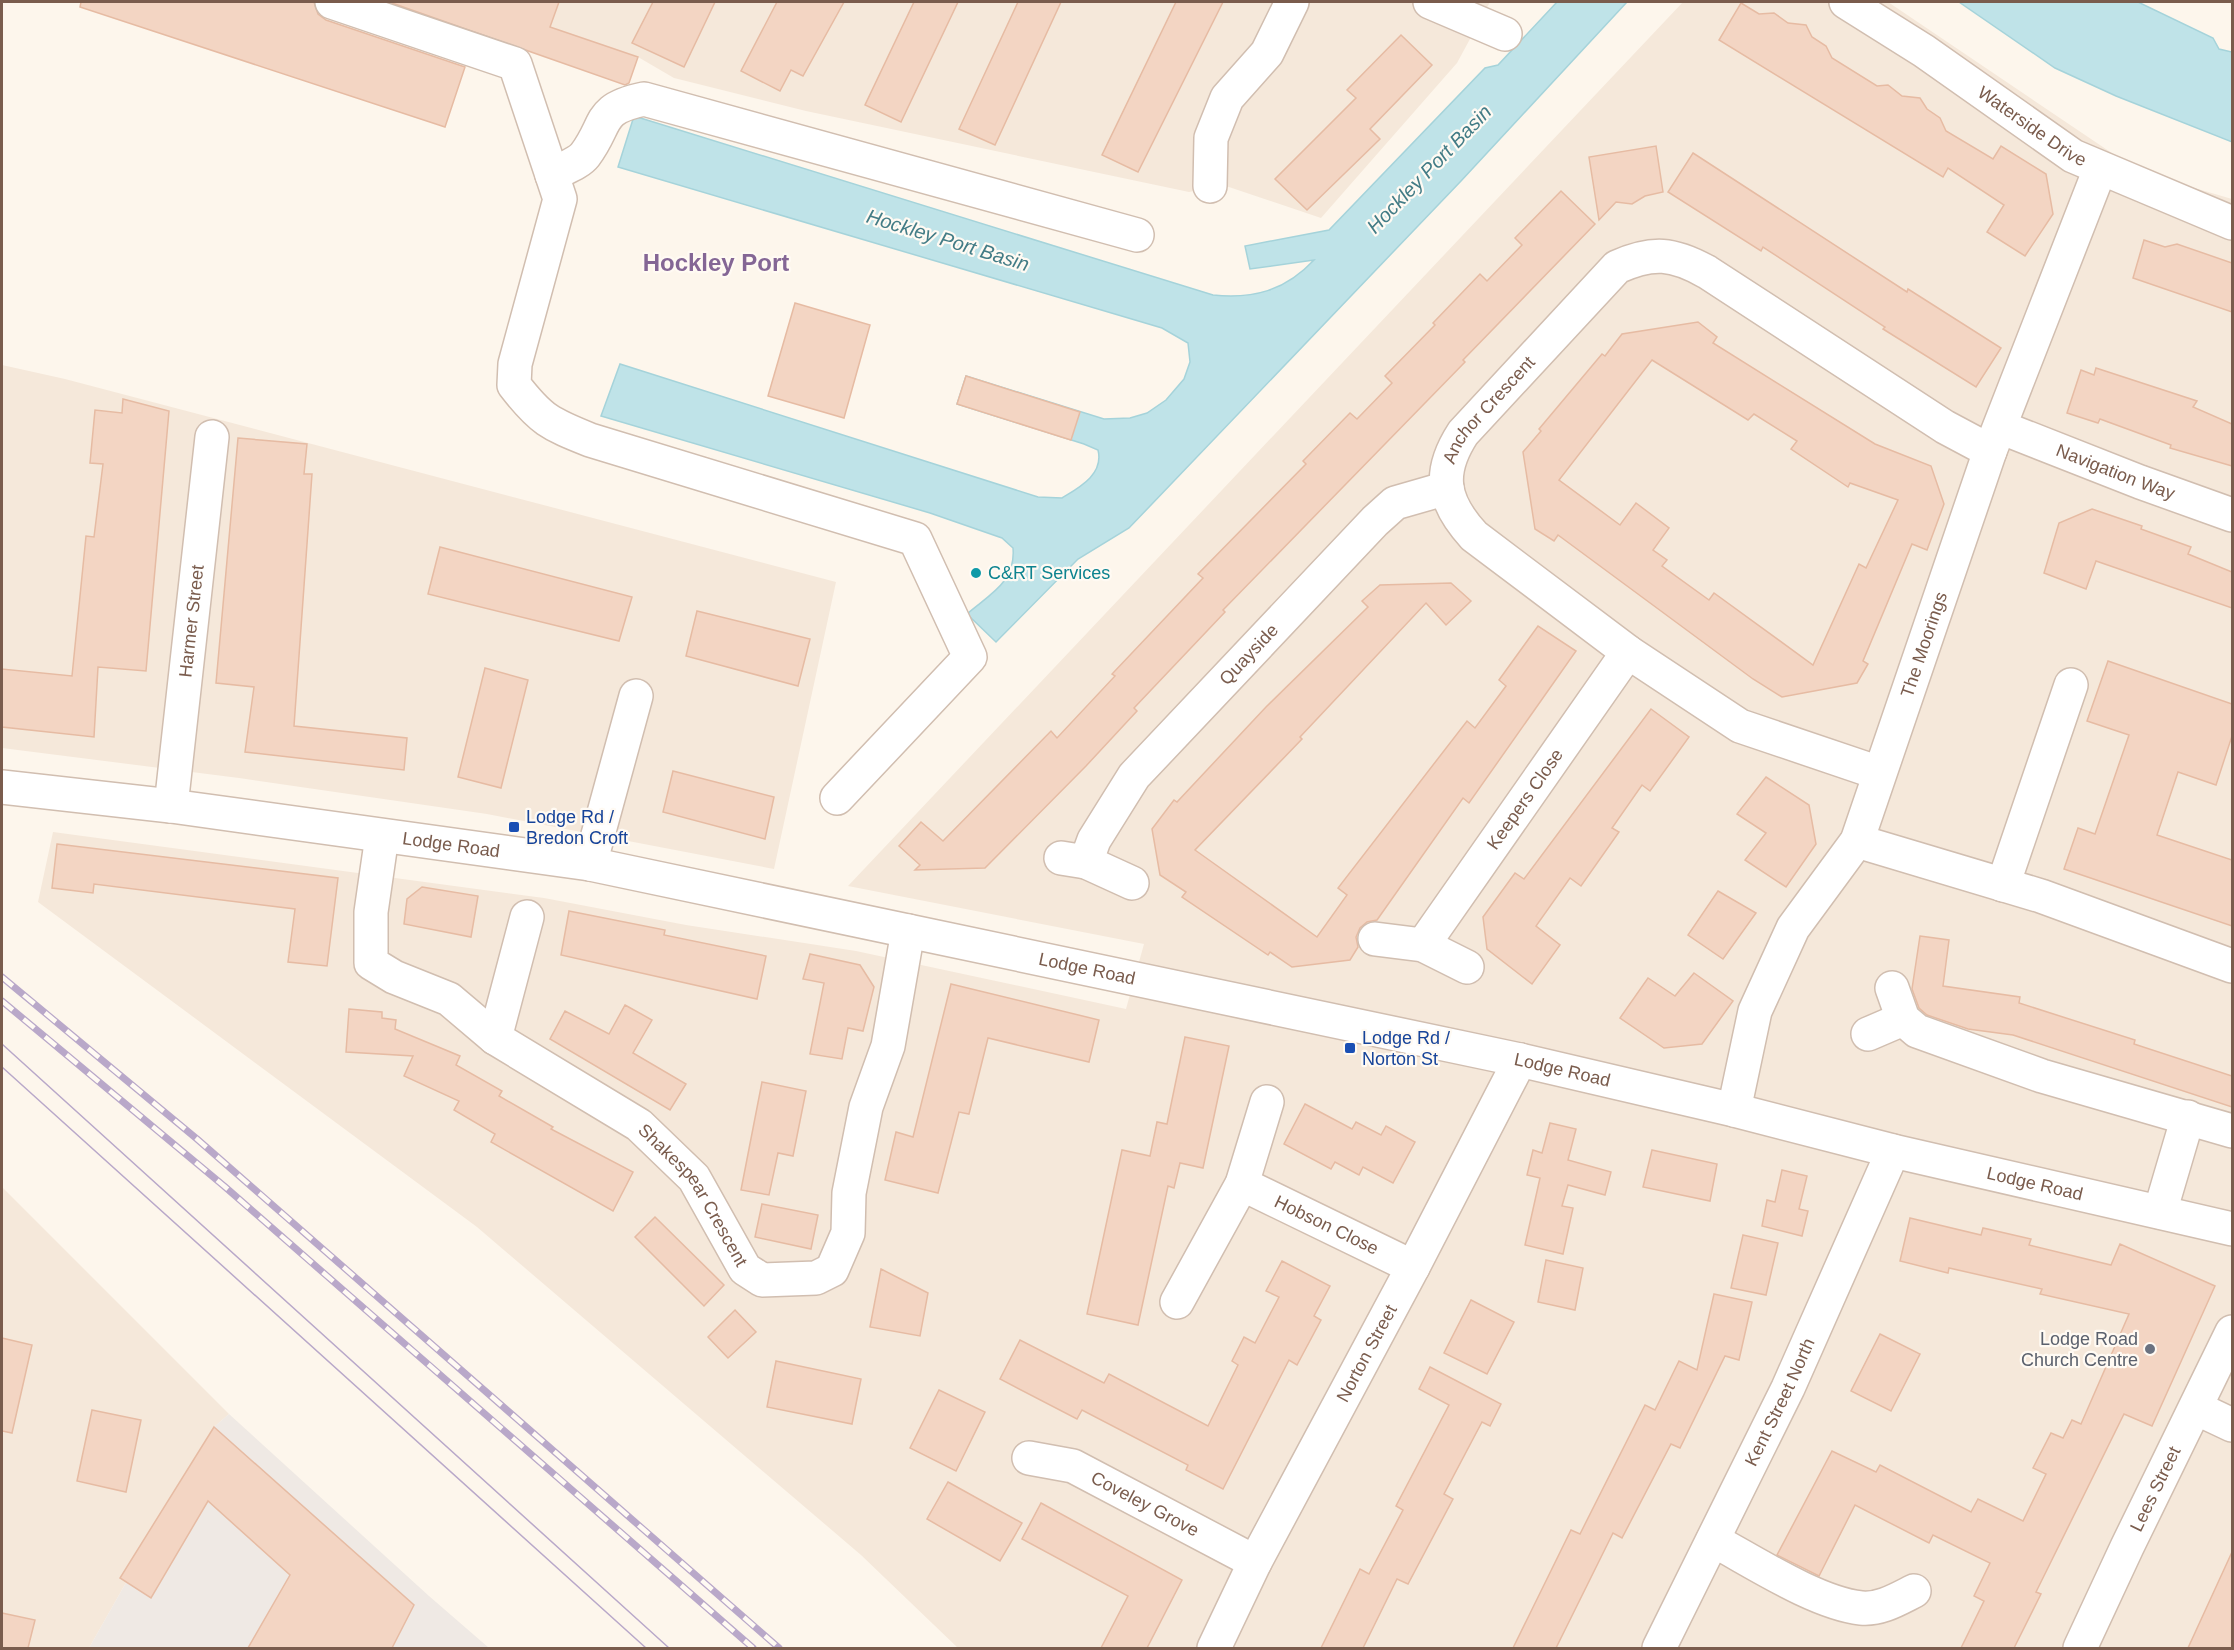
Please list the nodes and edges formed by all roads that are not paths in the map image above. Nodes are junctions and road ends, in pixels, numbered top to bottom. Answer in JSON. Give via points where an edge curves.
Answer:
{"nodes":[{"id":1,"x":332,"y":2,"type":"edge"},
{"id":2,"x":1292,"y":2,"type":"edge"},
{"id":3,"x":1430,"y":2,"type":"edge"},
{"id":4,"x":1846,"y":2,"type":"edge"},
{"id":5,"x":1505,"y":34,"type":"dead end"},
{"id":6,"x":2100,"y":169,"type":"junction"},
{"id":7,"x":552,"y":175,"type":"junction"},
{"id":8,"x":1209,"y":186,"type":"dead end"},
{"id":9,"x":2232,"y":223,"type":"edge"},
{"id":10,"x":1137,"y":235,"type":"dead end"},
{"id":11,"x":212,"y":437,"type":"dead end"},
{"id":12,"x":1995,"y":439,"type":"junction"},
{"id":13,"x":1448,"y":488,"type":"junction"},
{"id":14,"x":2232,"y":515,"type":"edge"},
{"id":15,"x":1628,"y":652,"type":"junction"},
{"id":16,"x":2071,"y":685,"type":"dead end"},
{"id":17,"x":636,"y":696,"type":"dead end"},
{"id":18,"x":1879,"y":773,"type":"junction"},
{"id":19,"x":2,"y":787,"type":"edge"},
{"id":20,"x":837,"y":798,"type":"dead end"},
{"id":21,"x":171,"y":806,"type":"junction"},
{"id":22,"x":382,"y":836,"type":"junction"},
{"id":23,"x":1857,"y":841,"type":"junction"},
{"id":24,"x":590,"y":864,"type":"junction"},
{"id":25,"x":1132,"y":883,"type":"dead end"},
{"id":26,"x":2003,"y":885,"type":"junction"},
{"id":27,"x":527,"y":917,"type":"dead end"},
{"id":28,"x":908,"y":931,"type":"junction"},
{"id":29,"x":1375,"y":939,"type":"dead end"},
{"id":30,"x":1423,"y":945,"type":"junction"},
{"id":31,"x":2232,"y":966,"type":"edge"},
{"id":32,"x":1467,"y":967,"type":"dead end"},
{"id":33,"x":1892,"y":988,"type":"dead end"},
{"id":34,"x":1903,"y":1018,"type":"junction"},
{"id":35,"x":1868,"y":1034,"type":"dead end"},
{"id":36,"x":495,"y":1038,"type":"junction"},
{"id":37,"x":1520,"y":1060,"type":"junction"},
{"id":38,"x":1267,"y":1102,"type":"dead end"},
{"id":39,"x":1734,"y":1110,"type":"junction"},
{"id":40,"x":2188,"y":1117,"type":"junction"},
{"id":41,"x":2232,"y":1131,"type":"edge"},
{"id":42,"x":1893,"y":1151,"type":"junction"},
{"id":43,"x":1242,"y":1184,"type":"junction"},
{"id":44,"x":2160,"y":1212,"type":"junction"},
{"id":45,"x":2232,"y":1229,"type":"edge"},
{"id":46,"x":1413,"y":1267,"type":"junction"},
{"id":47,"x":1177,"y":1302,"type":"dead end"},
{"id":48,"x":2232,"y":1332,"type":"edge"},
{"id":49,"x":2196,"y":1408,"type":"junction"},
{"id":50,"x":2232,"y":1425,"type":"edge"},
{"id":51,"x":1029,"y":1458,"type":"dead end"},
{"id":52,"x":1713,"y":1540,"type":"junction"},
{"id":53,"x":1255,"y":1562,"type":"junction"},
{"id":54,"x":1914,"y":1591,"type":"dead end"},
{"id":55,"x":1214,"y":1648,"type":"edge"},
{"id":56,"x":1659,"y":1648,"type":"edge"},
{"id":57,"x":2080,"y":1648,"type":"edge"}],
"edges":[{"from":1,"to":7,"type":"street","via":[[515,64]]},
{"from":2,"to":8,"type":"street","via":[[1267,52],[1214,92]]},
{"from":3,"to":5,"type":"street"},
{"from":4,"to":6,"type":"street","name":"Waterside Drive","via":[[1924,51],[2073,156]]},
{"from":6,"to":9,"type":"street","name":"Waterside Drive"},
{"from":6,"to":12,"type":"street","name":"The Moorings"},
{"from":7,"to":10,"type":"street","via":[[584,158],[608,113],[624,103],[644,99]]},
{"from":7,"to":20,"type":"street","via":[[560,199],[515,364],[514,385],[538,415],[590,440],[915,539],[970,657]]},
{"from":11,"to":21,"type":"street","name":"Harmer Street"},
{"from":12,"to":13,"type":"street","name":"Anchor Crescent","via":[[1945,427],[1691,263],[1659,255],[1640,256],[1617,267],[1463,433],[1450,453]]},
{"from":12,"to":14,"type":"street","name":"Navigation Way","via":[[2140,482]]},
{"from":12,"to":18,"type":"street","name":"The Moorings"},
{"from":13,"to":15,"type":"street","name":"Anchor Crescent","via":[[1451,507],[1473,536]]},
{"from":13,"to":25,"type":"street","name":"Quayside","via":[[1395,503],[1375,521],[1134,776],[1094,840],[1073,860]]},
{"from":15,"to":18,"type":"street","name":"Anchor Crescent","via":[[1740,726]]},
{"from":15,"to":30,"type":"street","name":"Keepers Close"},
{"from":16,"to":26,"type":"street"},
{"from":17,"to":24,"type":"street"},
{"from":18,"to":23,"type":"street","name":"The Moorings"},
{"from":19,"to":21,"type":"street","name":"Lodge Road"},
{"from":21,"to":22,"type":"street","name":"Lodge Road"},
{"from":22,"to":24,"type":"street","name":"Lodge Road"},
{"from":22,"to":36,"type":"street","name":"Shakespear Crescent","via":[[371,912],[370,963],[449,999]]},
{"from":23,"to":26,"type":"street"},
{"from":23,"to":39,"type":"street","name":"The Moorings","via":[[1793,928],[1755,1011]]},
{"from":24,"to":28,"type":"street","name":"Lodge Road"},
{"from":26,"to":31,"type":"street"},
{"from":27,"to":36,"type":"street"},
{"from":28,"to":36,"type":"street","name":"Shakespear Crescent","via":[[888,1046],[866,1107],[849,1193],[848,1233],[832,1270],[816,1278],[762,1280],[745,1269],[694,1178],[639,1125]]},
{"from":28,"to":37,"type":"street","name":"Lodge Road"},
{"from":29,"to":30,"type":"street"},
{"from":30,"to":32,"type":"street"},
{"from":33,"to":34,"type":"street"},
{"from":34,"to":35,"type":"street"},
{"from":34,"to":40,"type":"street","via":[[1917,1031],[2042,1076]]},
{"from":37,"to":39,"type":"street","name":"Lodge Road"},
{"from":37,"to":46,"type":"street","name":"Norton Street"},
{"from":38,"to":43,"type":"street"},
{"from":39,"to":42,"type":"street","name":"Lodge Road"},
{"from":40,"to":41,"type":"street"},
{"from":40,"to":44,"type":"street"},
{"from":42,"to":44,"type":"street","name":"Lodge Road"},
{"from":42,"to":52,"type":"street","name":"Kent Street North","via":[[1788,1388]]},
{"from":43,"to":46,"type":"street","name":"Hobson Close"},
{"from":43,"to":47,"type":"street"},
{"from":44,"to":45,"type":"street","name":"Lodge Road"},
{"from":46,"to":53,"type":"street","name":"Norton Street"},
{"from":48,"to":49,"type":"street","name":"Lees Street"},
{"from":49,"to":50,"type":"street"},
{"from":49,"to":57,"type":"street","name":"Lees Street"},
{"from":51,"to":53,"type":"street","name":"Coveley Grove","via":[[1073,1466]]},
{"from":52,"to":54,"type":"street","via":[[1828,1600],[1863,1608],[1890,1604]]},
{"from":52,"to":56,"type":"street","name":"Kent Street North"},
{"from":53,"to":55,"type":"street","name":"Norton Street"}]}
